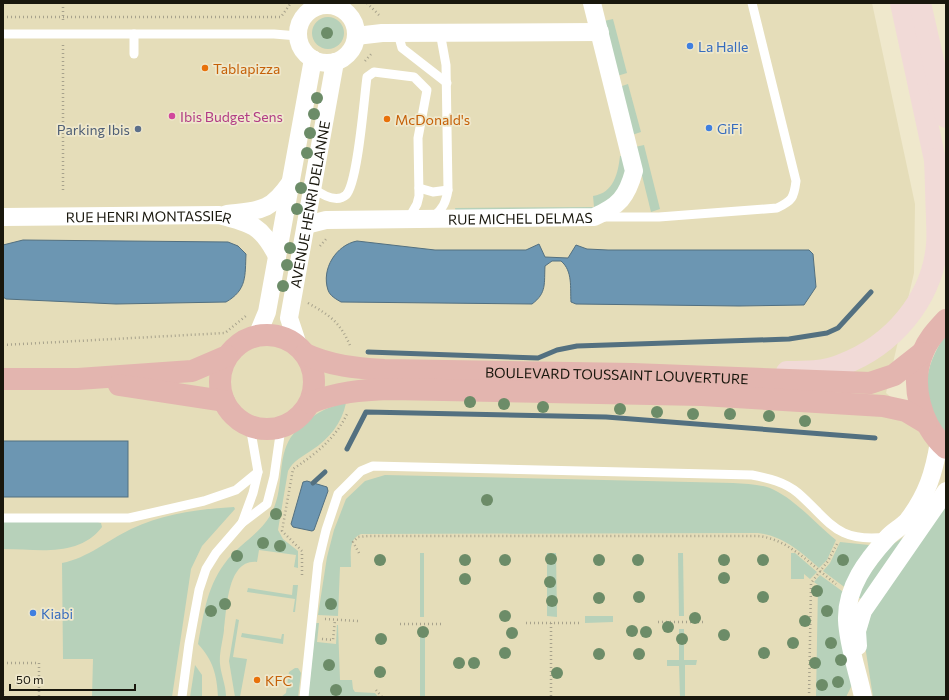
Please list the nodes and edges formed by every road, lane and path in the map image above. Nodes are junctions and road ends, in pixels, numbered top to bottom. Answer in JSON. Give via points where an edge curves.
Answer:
{"nodes":[{"id":1,"x":63,"y":3,"type":"edge"},
{"id":2,"x":291,"y":3,"type":"edge"},
{"id":3,"x":592,"y":3,"type":"edge"},
{"id":4,"x":752,"y":3,"type":"edge"},
{"id":5,"x":901,"y":3,"type":"edge"},
{"id":6,"x":920,"y":3,"type":"edge"},
{"id":7,"x":334,"y":4,"type":"edge"},
{"id":8,"x":3,"y":17,"type":"edge"},
{"id":9,"x":63,"y":17,"type":"junction"},
{"id":10,"x":440,"y":32,"type":"junction"},
{"id":11,"x":600,"y":32,"type":"junction"},
{"id":12,"x":390,"y":33,"type":"junction"},
{"id":13,"x":3,"y":34,"type":"edge"},
{"id":14,"x":63,"y":34,"type":"junction"},
{"id":15,"x":134,"y":34,"type":"junction"},
{"id":16,"x":298,"y":36,"type":"junction"},
{"id":17,"x":356,"y":36,"type":"junction"},
{"id":18,"x":930,"y":46,"type":"junction"},
{"id":19,"x":134,"y":54,"type":"dead end"},
{"id":20,"x":313,"y":59,"type":"junction"},
{"id":21,"x":335,"y":62,"type":"junction"},
{"id":22,"x":360,"y":66,"type":"dead end"},
{"id":23,"x":447,"y":83,"type":"junction"},
{"id":24,"x":946,"y":92,"type":"edge"},
{"id":25,"x":946,"y":116,"type":"edge"},
{"id":26,"x":935,"y":159,"type":"junction"},
{"id":27,"x":291,"y":180,"type":"junction"},
{"id":28,"x":312,"y":188,"type":"junction"},
{"id":29,"x":419,"y":188,"type":"junction"},
{"id":30,"x":448,"y":190,"type":"junction"},
{"id":31,"x":63,"y":192,"type":"dead end"},
{"id":32,"x":946,"y":214,"type":"edge"},
{"id":33,"x":219,"y":216,"type":"junction"},
{"id":34,"x":3,"y":217,"type":"edge"},
{"id":35,"x":594,"y":217,"type":"junction"},
{"id":36,"x":409,"y":218,"type":"junction"},
{"id":37,"x":433,"y":218,"type":"junction"},
{"id":38,"x":326,"y":220,"type":"junction"},
{"id":39,"x":306,"y":224,"type":"junction"},
{"id":40,"x":317,"y":253,"type":"dead end"},
{"id":41,"x":277,"y":256,"type":"junction"},
{"id":42,"x":270,"y":296,"type":"junction"},
{"id":43,"x":309,"y":296,"type":"dead end"},
{"id":44,"x":300,"y":301,"type":"junction"},
{"id":45,"x":946,"y":320,"type":"edge"},
{"id":46,"x":257,"y":336,"type":"junction"},
{"id":47,"x":3,"y":345,"type":"edge"},
{"id":48,"x":301,"y":349,"type":"junction"},
{"id":49,"x":922,"y":353,"type":"junction"},
{"id":50,"x":351,"y":355,"type":"dead end"},
{"id":51,"x":227,"y":356,"type":"junction"},
{"id":52,"x":633,"y":374,"type":"junction"},
{"id":53,"x":3,"y":379,"type":"edge"},
{"id":54,"x":78,"y":379,"type":"junction"},
{"id":55,"x":224,"y":401,"type":"junction"},
{"id":56,"x":310,"y":403,"type":"junction"},
{"id":57,"x":349,"y":408,"type":"dead end"},
{"id":58,"x":926,"y":423,"type":"junction"},
{"id":59,"x":250,"y":426,"type":"junction"},
{"id":60,"x":281,"y":428,"type":"junction"},
{"id":61,"x":943,"y":445,"type":"edge"},
{"id":62,"x":258,"y":472,"type":"junction"},
{"id":63,"x":946,"y":492,"type":"edge"},
{"id":64,"x":3,"y":518,"type":"edge"},
{"id":65,"x":242,"y":523,"type":"junction"},
{"id":66,"x":888,"y":536,"type":"junction"},
{"id":67,"x":359,"y":553,"type":"dead end"},
{"id":68,"x":302,"y":577,"type":"dead end"},
{"id":69,"x":851,"y":595,"type":"junction"},
{"id":70,"x":335,"y":620,"type":"junction"},
{"id":71,"x":358,"y":621,"type":"dead end"},
{"id":72,"x":658,"y":622,"type":"dead end"},
{"id":73,"x":703,"y":622,"type":"dead end"},
{"id":74,"x":526,"y":623,"type":"dead end"},
{"id":75,"x":551,"y":623,"type":"junction"},
{"id":76,"x":579,"y":623,"type":"dead end"},
{"id":77,"x":400,"y":624,"type":"dead end"},
{"id":78,"x":444,"y":624,"type":"dead end"},
{"id":79,"x":322,"y":625,"type":"dead end"},
{"id":80,"x":321,"y":632,"type":"dead end"},
{"id":81,"x":3,"y":663,"type":"edge"},
{"id":82,"x":858,"y":674,"type":"junction"},
{"id":83,"x":3,"y":690,"type":"edge"},
{"id":84,"x":376,"y":690,"type":"dead end"},
{"id":85,"x":3,"y":697,"type":"edge"},
{"id":86,"x":39,"y":697,"type":"edge"},
{"id":87,"x":182,"y":697,"type":"edge"},
{"id":88,"x":304,"y":697,"type":"edge"},
{"id":89,"x":382,"y":697,"type":"edge"},
{"id":90,"x":551,"y":697,"type":"edge"},
{"id":91,"x":862,"y":697,"type":"edge"}],
"edges":[{"from":1,"to":9,"type":"path"},
{"from":2,"to":9,"type":"path","via":[[281,17]]},
{"from":3,"to":11,"type":"street","name":"RUE MICHEL DELMAS"},
{"from":4,"to":35,"type":"lane","via":[[796,181],[794,194],[788,203],[777,208],[659,217]]},
{"from":5,"to":26,"type":"main road"},
{"from":6,"to":18,"type":"main road"},
{"from":7,"to":16,"type":"street","via":[[316,7],[308,12],[302,19]]},
{"from":7,"to":17,"type":"street","via":[[352,20]]},
{"from":8,"to":9,"type":"path"},
{"from":9,"to":14,"type":"path"},
{"from":10,"to":11,"type":"street"},
{"from":10,"to":12,"type":"street"},
{"from":10,"to":23,"type":"lane"},
{"from":11,"to":35,"type":"street","name":"RUE MICHEL DELMAS","via":[[634,171],[627,192],[616,205]]},
{"from":12,"to":17,"type":"street"},
{"from":12,"to":22,"type":"path","via":[[381,48],[375,50]]},
{"from":12,"to":23,"type":"lane","via":[[402,48]]},
{"from":13,"to":14,"type":"lane"},
{"from":14,"to":15,"type":"lane"},
{"from":14,"to":31,"type":"path"},
{"from":15,"to":16,"type":"lane"},
{"from":15,"to":19,"type":"lane"},
{"from":16,"to":20,"type":"street","via":[[303,49]]},
{"from":17,"to":21,"type":"street","via":[[349,53]]},
{"from":18,"to":24,"type":"main road"},
{"from":18,"to":25,"type":"main road"},
{"from":20,"to":21,"type":"street","via":[[322,63]]},
{"from":20,"to":27,"type":"street","name":"AVENUE HENRI DELANNE"},
{"from":21,"to":28,"type":"street","name":"AVENUE HENRI DELANNE"},
{"from":23,"to":30,"type":"lane"},
{"from":26,"to":32,"type":"main road"},
{"from":26,"to":52,"type":"main road","via":[[938,245],[930,277],[916,305],[896,331],[874,349],[840,366],[805,372]]},
{"from":27,"to":33,"type":"street","via":[[280,197],[271,205],[261,210]]},
{"from":27,"to":41,"type":"street","name":"AVENUE HENRI DELANNE"},
{"from":28,"to":29,"type":"lane","via":[[325,196],[336,198],[345,196],[350,188],[360,142],[367,77],[374,72],[414,77],[427,90],[418,138]]},
{"from":28,"to":39,"type":"street","name":"AVENUE HENRI DELANNE"},
{"from":29,"to":30,"type":"lane","via":[[433,192]]},
{"from":29,"to":36,"type":"lane","via":[[417,204]]},
{"from":30,"to":37,"type":"lane","via":[[442,210]]},
{"from":33,"to":34,"type":"street","name":"RUE HENRI MONTASSIER","via":[[136,210]]},
{"from":33,"to":41,"type":"street","name":"RUE HENRI MONTASSIER","via":[[246,222],[260,230]]},
{"from":35,"to":37,"type":"street","name":"RUE MICHEL DELMAS"},
{"from":36,"to":37,"type":"street","name":"RUE MICHEL DELMAS"},
{"from":36,"to":38,"type":"street","name":"RUE MICHEL DELMAS"},
{"from":38,"to":39,"type":"street","name":"RUE MICHEL DELMAS"},
{"from":38,"to":40,"type":"path","via":[[333,233],[323,241]]},
{"from":39,"to":44,"type":"street","name":"AVENUE HENRI DELANNE"},
{"from":41,"to":42,"type":"street","name":"AVENUE HENRI DELANNE"},
{"from":42,"to":46,"type":"street","name":"AVENUE HENRI DELANNE","via":[[267,312]]},
{"from":42,"to":47,"type":"path","via":[[225,333]]},
{"from":43,"to":44,"type":"path"},
{"from":44,"to":48,"type":"street","name":"AVENUE HENRI DELANNE","via":[[289,318]]},
{"from":44,"to":50,"type":"path","via":[[328,315],[341,327]]},
{"from":45,"to":49,"type":"main road","via":[[931,337]]},
{"from":46,"to":48,"type":"main road","via":[[278,336]]},
{"from":46,"to":51,"type":"main road","via":[[245,340]]},
{"from":48,"to":52,"type":"main road","name":"BOULEVARD TOUSSAINT LOUVERTURE","via":[[324,362],[351,368]]},
{"from":48,"to":56,"type":"main road","via":[[312,365],[315,378]]},
{"from":49,"to":52,"type":"main road","name":"BOULEVARD TOUSSAINT LOUVERTURE","via":[[894,375],[870,383]]},
{"from":49,"to":58,"type":"main road","via":[[917,392]]},
{"from":51,"to":54,"type":"main road","via":[[192,371]]},
{"from":51,"to":55,"type":"main road","via":[[221,371],[220,386]]},
{"from":53,"to":54,"type":"main road"},
{"from":54,"to":55,"type":"main road"},
{"from":55,"to":59,"type":"main road","via":[[230,412]]},
{"from":56,"to":58,"type":"main road","name":"BOULEVARD TOUSSAINT LOUVERTURE","via":[[325,396],[351,390],[390,389],[702,395],[883,406],[906,411]]},
{"from":56,"to":60,"type":"main road","via":[[303,414]]},
{"from":57,"to":68,"type":"path","via":[[341,426],[319,451],[293,469],[282,531],[302,551]]},
{"from":58,"to":61,"type":"main road"},
{"from":59,"to":60,"type":"main road","via":[[265,430]]},
{"from":59,"to":62,"type":"lane"},
{"from":60,"to":65,"type":"lane","via":[[267,504]]},
{"from":61,"to":66,"type":"street","via":[[927,492],[907,521]]},
{"from":62,"to":64,"type":"lane","via":[[236,490],[204,501],[129,518]]},
{"from":62,"to":65,"type":"lane"},
{"from":63,"to":82,"type":"street","via":[[863,611],[857,631]]},
{"from":65,"to":87,"type":"lane","via":[[216,552],[206,569],[198,598]]},
{"from":66,"to":69,"type":"street","via":[[866,564],[856,580]]},
{"from":66,"to":88,"type":"lane","via":[[869,539],[842,533],[823,519],[797,492],[776,480],[752,475],[373,466],[361,471],[338,494],[326,530],[318,563]]},
{"from":67,"to":69,"type":"path","via":[[353,542],[362,536],[758,536],[773,539],[792,549]]},
{"from":69,"to":82,"type":"street","via":[[847,620],[852,656]]},
{"from":70,"to":71,"type":"path"},
{"from":70,"to":79,"type":"path","via":[[324,619]]},
{"from":70,"to":80,"type":"path","via":[[333,640],[321,639]]},
{"from":72,"to":73,"type":"path"},
{"from":74,"to":75,"type":"path"},
{"from":75,"to":76,"type":"path"},
{"from":75,"to":90,"type":"path"},
{"from":77,"to":78,"type":"path"},
{"from":81,"to":86,"type":"path","via":[[39,663]]},
{"from":82,"to":91,"type":"street"},
{"from":83,"to":85,"type":"path"},
{"from":84,"to":89,"type":"path"}]}
